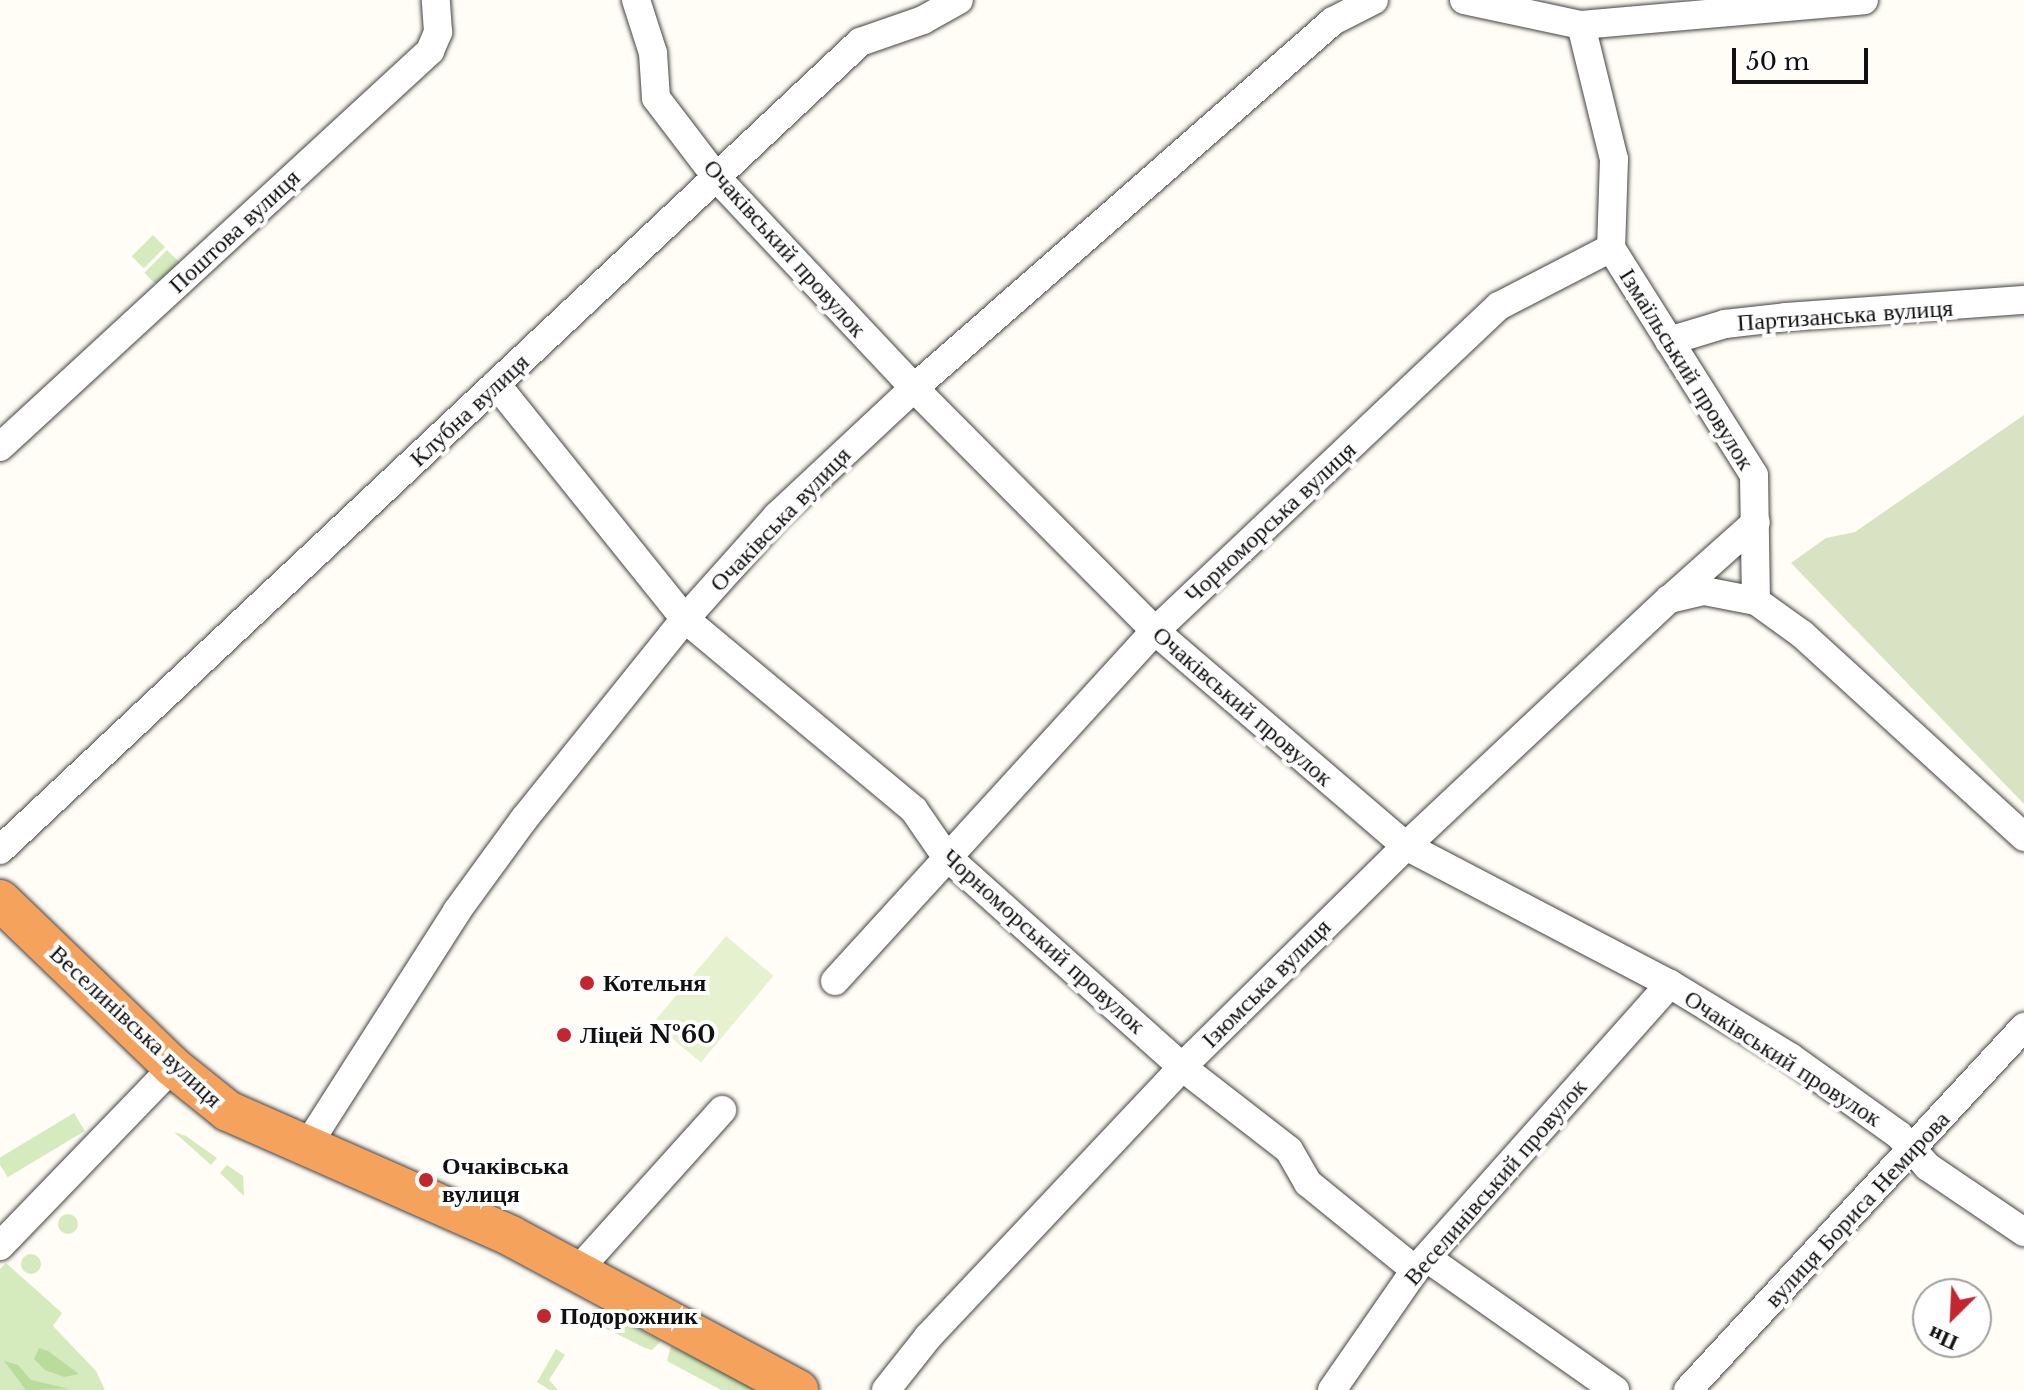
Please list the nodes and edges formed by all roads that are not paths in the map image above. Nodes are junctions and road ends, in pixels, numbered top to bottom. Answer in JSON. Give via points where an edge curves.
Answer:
{"nodes":[{"id":1,"x":436,"y":0,"type":"edge"},
{"id":2,"x":636,"y":0,"type":"edge"},
{"id":3,"x":959,"y":0,"type":"edge"},
{"id":4,"x":1374,"y":0,"type":"edge"},
{"id":5,"x":1464,"y":0,"type":"edge"},
{"id":6,"x":1864,"y":0,"type":"edge"},
{"id":7,"x":1581,"y":25,"type":"junction"},
{"id":8,"x":717,"y":178,"type":"junction"},
{"id":9,"x":1611,"y":248,"type":"junction"},
{"id":10,"x":2024,"y":300,"type":"edge"},
{"id":11,"x":1669,"y":341,"type":"junction"},
{"id":12,"x":496,"y":384,"type":"junction"},
{"id":13,"x":914,"y":388,"type":"junction"},
{"id":14,"x":0,"y":447,"type":"edge"},
{"id":15,"x":1756,"y":522,"type":"junction"},
{"id":16,"x":1669,"y":599,"type":"junction"},
{"id":17,"x":1756,"y":601,"type":"junction"},
{"id":18,"x":685,"y":619,"type":"junction"},
{"id":19,"x":1155,"y":631,"type":"junction"},
{"id":20,"x":2024,"y":837,"type":"edge"},
{"id":21,"x":1406,"y":846,"type":"junction"},
{"id":22,"x":0,"y":850,"type":"edge"},
{"id":23,"x":945,"y":855,"type":"junction"},
{"id":24,"x":0,"y":900,"type":"edge"},
{"id":25,"x":835,"y":981,"type":"dead end"},
{"id":26,"x":1670,"y":984,"type":"junction"},
{"id":27,"x":2024,"y":1027,"type":"edge"},
{"id":28,"x":173,"y":1067,"type":"junction"},
{"id":29,"x":1182,"y":1067,"type":"junction"},
{"id":30,"x":722,"y":1110,"type":"dead end"},
{"id":31,"x":305,"y":1149,"type":"junction"},
{"id":32,"x":1914,"y":1149,"type":"junction"},
{"id":33,"x":2024,"y":1232,"type":"edge"},
{"id":34,"x":0,"y":1246,"type":"edge"},
{"id":35,"x":1421,"y":1264,"type":"junction"},
{"id":36,"x":579,"y":1269,"type":"junction"},
{"id":37,"x":798,"y":1390,"type":"edge"},
{"id":38,"x":886,"y":1390,"type":"edge"},
{"id":39,"x":1332,"y":1390,"type":"edge"},
{"id":40,"x":1615,"y":1390,"type":"edge"},
{"id":41,"x":1688,"y":1390,"type":"edge"}],
"edges":[{"from":1,"to":14,"type":"street","name":"Поштова вулиця","via":[[438,32],[430,51]]},
{"from":2,"to":8,"type":"street","name":"Очаківський провулок","via":[[653,53],[656,98]]},
{"from":3,"to":8,"type":"street","name":"Клубна вулиця","via":[[923,20],[860,42]]},
{"from":4,"to":13,"type":"street","name":"Очаківська вулиця","via":[[1333,21]]},
{"from":5,"to":7,"type":"street"},
{"from":6,"to":7,"type":"street"},
{"from":7,"to":9,"type":"street","name":"Ізмаїльський провулок","via":[[1614,159]]},
{"from":8,"to":12,"type":"street","name":"Клубна вулиця"},
{"from":8,"to":13,"type":"street","name":"Очаківський провулок"},
{"from":9,"to":11,"type":"street","name":"Ізмаїльський провулок"},
{"from":9,"to":19,"type":"street","name":"Чорноморська вулиця","via":[[1499,306]]},
{"from":10,"to":11,"type":"street","name":"Партизанська вулиця","via":[[1725,324]]},
{"from":11,"to":15,"type":"street","name":"Ізмаїльський провулок","via":[[1754,475]]},
{"from":12,"to":18,"type":"street","name":"Чорноморський провулок"},
{"from":12,"to":22,"type":"street","name":"Клубна вулиця"},
{"from":13,"to":18,"type":"street","name":"Очаківська вулиця","via":[[777,516]]},
{"from":13,"to":19,"type":"street","name":"Очаківський провулок"},
{"from":15,"to":16,"type":"street","name":"Ізюмська вулиця"},
{"from":15,"to":17,"type":"street","name":"Ізмаїльський провулок"},
{"from":16,"to":17,"type":"street","via":[[1704,591]]},
{"from":16,"to":21,"type":"street","name":"Ізюмська вулиця"},
{"from":17,"to":20,"type":"street","via":[[1802,634]]},
{"from":18,"to":23,"type":"street","name":"Чорноморський провулок","via":[[914,810]]},
{"from":18,"to":31,"type":"street","name":"Очаківська вулиця","via":[[457,911]]},
{"from":19,"to":21,"type":"street","name":"Очаківський провулок"},
{"from":19,"to":23,"type":"street","name":"Чорноморська вулиця"},
{"from":21,"to":26,"type":"street","name":"Очаківський провулок"},
{"from":21,"to":29,"type":"street","name":"Ізюмська вулиця"},
{"from":23,"to":25,"type":"street","name":"Чорноморська вулиця"},
{"from":23,"to":29,"type":"street","name":"Чорноморський провулок"},
{"from":24,"to":28,"type":"highway","name":"Веселинівська вулиця"},
{"from":26,"to":32,"type":"street","name":"Очаківський провулок","via":[[1790,1057]]},
{"from":26,"to":35,"type":"street","name":"Веселинівський провулок"},
{"from":27,"to":32,"type":"street","name":"вулиця Бориса Немирова"},
{"from":28,"to":31,"type":"highway","name":"Веселинівська вулиця","via":[[228,1111]]},
{"from":28,"to":34,"type":"street"},
{"from":29,"to":35,"type":"street","name":"Чорноморський провулок","via":[[1289,1150],[1308,1183]]},
{"from":29,"to":38,"type":"street","name":"Ізюмська вулиця","via":[[928,1337]]},
{"from":30,"to":36,"type":"street"},
{"from":31,"to":36,"type":"highway","name":"Веселинівська вулиця"},
{"from":32,"to":33,"type":"street","name":"Очаківський провулок","via":[[1928,1167]]},
{"from":32,"to":41,"type":"street","name":"вулиця Бориса Немирова"},
{"from":35,"to":39,"type":"street","name":"Веселинівський провулок"},
{"from":35,"to":40,"type":"street","name":"Чорноморський провулок"},
{"from":36,"to":37,"type":"highway","name":"Веселинівська вулиця"}]}
